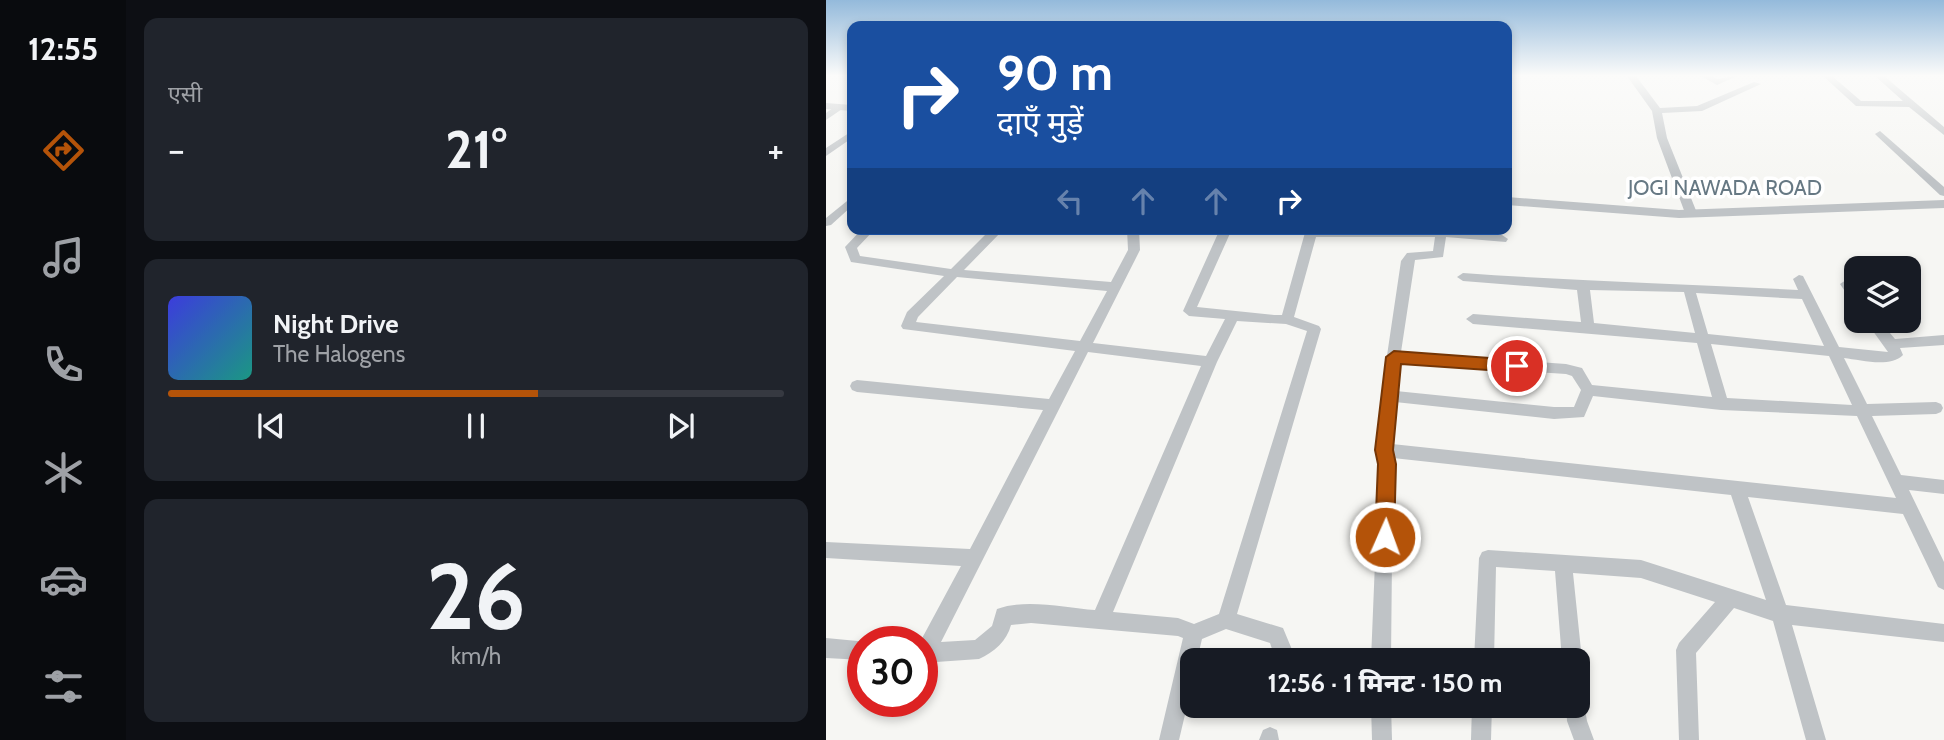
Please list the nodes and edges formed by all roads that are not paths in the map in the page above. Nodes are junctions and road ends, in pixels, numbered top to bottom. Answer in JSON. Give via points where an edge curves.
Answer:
{"nodes":[{"id":1,"x":1657,"y":111,"type":"joint"},
{"id":2,"x":1664,"y":111,"type":"edge"},
{"id":3,"x":1919,"y":111,"type":"edge"},
{"id":4,"x":1944,"y":132,"type":"edge"},
{"id":5,"x":1880,"y":134,"type":"dead end"},
{"id":6,"x":847,"y":138,"type":"edge"},
{"id":7,"x":826,"y":153,"type":"edge"},
{"id":8,"x":1944,"y":193,"type":"edge"},
{"id":9,"x":1512,"y":201,"type":"edge"},
{"id":10,"x":847,"y":204,"type":"edge"},
{"id":11,"x":1944,"y":204,"type":"edge"},
{"id":12,"x":1691,"y":213,"type":"junction"},
{"id":13,"x":826,"y":223,"type":"edge"},
{"id":14,"x":863,"y":235,"type":"edge"},
{"id":15,"x":992,"y":235,"type":"edge"},
{"id":16,"x":1133,"y":235,"type":"edge"},
{"id":17,"x":1223,"y":235,"type":"edge"},
{"id":18,"x":1311,"y":235,"type":"edge"},
{"id":19,"x":1441,"y":235,"type":"edge"},
{"id":20,"x":1472,"y":235,"type":"edge"},
{"id":21,"x":1502,"y":239,"type":"dead end"},
{"id":22,"x":952,"y":274,"type":"junction"},
{"id":23,"x":1463,"y":277,"type":"dead end"},
{"id":24,"x":1799,"y":278,"type":"dead end"},
{"id":25,"x":1583,"y":286,"type":"junction"},
{"id":26,"x":1115,"y":287,"type":"junction"},
{"id":27,"x":1689,"y":289,"type":"junction"},
{"id":28,"x":1807,"y":295,"type":"junction"},
{"id":29,"x":1233,"y":316,"type":"junction"},
{"id":30,"x":1287,"y":319,"type":"junction"},
{"id":31,"x":1473,"y":319,"type":"dead end"},
{"id":32,"x":1588,"y":327,"type":"junction"},
{"id":33,"x":1882,"y":333,"type":"edge"},
{"id":34,"x":1704,"y":339,"type":"junction"},
{"id":35,"x":1944,"y":341,"type":"edge"},
{"id":36,"x":1892,"y":344,"type":"junction"},
{"id":37,"x":1085,"y":346,"type":"junction"},
{"id":38,"x":1834,"y":350,"type":"junction"},
{"id":39,"x":1394,"y":357,"type":"junction"},
{"id":40,"x":1210,"y":362,"type":"junction"},
{"id":41,"x":857,"y":386,"type":"dead end"},
{"id":42,"x":1588,"y":390,"type":"junction"},
{"id":43,"x":1388,"y":396,"type":"junction"},
{"id":44,"x":1721,"y":404,"type":"junction"},
{"id":45,"x":1054,"y":405,"type":"junction"},
{"id":46,"x":1936,"y":408,"type":"dead end"},
{"id":47,"x":1862,"y":410,"type":"junction"},
{"id":48,"x":1384,"y":450,"type":"junction"},
{"id":49,"x":1896,"y":481,"type":"junction"},
{"id":50,"x":1737,"y":487,"type":"junction"},
{"id":51,"x":1944,"y":487,"type":"edge"},
{"id":52,"x":1909,"y":507,"type":"junction"},
{"id":53,"x":826,"y":550,"type":"edge"},
{"id":54,"x":975,"y":558,"type":"junction"},
{"id":55,"x":1563,"y":563,"type":"junction"},
{"id":56,"x":1944,"y":581,"type":"edge"},
{"id":57,"x":1731,"y":598,"type":"junction"},
{"id":58,"x":1780,"y":614,"type":"junction"},
{"id":59,"x":1101,"y":620,"type":"junction"},
{"id":60,"x":1226,"y":621,"type":"junction"},
{"id":61,"x":938,"y":627,"type":"edge"},
{"id":62,"x":1194,"y":633,"type":"junction"},
{"id":63,"x":1944,"y":633,"type":"edge"},
{"id":64,"x":826,"y":648,"type":"edge"},
{"id":65,"x":1281,"y":648,"type":"edge"},
{"id":66,"x":1381,"y":648,"type":"edge"},
{"id":67,"x":1484,"y":648,"type":"edge"},
{"id":68,"x":1571,"y":648,"type":"edge"},
{"id":69,"x":847,"y":649,"type":"edge"},
{"id":70,"x":938,"y":652,"type":"edge"},
{"id":71,"x":1381,"y":718,"type":"edge"},
{"id":72,"x":1482,"y":718,"type":"edge"},
{"id":73,"x":1577,"y":718,"type":"edge"},
{"id":74,"x":1169,"y":740,"type":"edge"},
{"id":75,"x":1382,"y":740,"type":"edge"},
{"id":76,"x":1481,"y":740,"type":"edge"},
{"id":77,"x":1584,"y":740,"type":"edge"},
{"id":78,"x":1689,"y":740,"type":"edge"},
{"id":79,"x":1816,"y":740,"type":"edge"}],
"edges":[{"from":1,"to":2,"type":"street"},
{"from":1,"to":12,"type":"street","via":[[1662,138]]},
{"from":3,"to":4,"type":"street"},
{"from":5,"to":8,"type":"street"},
{"from":6,"to":7,"type":"street"},
{"from":9,"to":12,"type":"street","name":"JOGI NAWADA ROAD"},
{"from":10,"to":13,"type":"street"},
{"from":11,"to":12,"type":"street","name":"JOGI NAWADA ROAD"},
{"from":14,"to":22,"type":"street","via":[[851,247],[855,259]]},
{"from":15,"to":22,"type":"street"},
{"from":16,"to":26,"type":"street","via":[[1134,250]]},
{"from":17,"to":29,"type":"street","via":[[1189,312]]},
{"from":18,"to":30,"type":"street"},
{"from":19,"to":39,"type":"street","via":[[1439,254],[1411,256],[1408,261]]},
{"from":20,"to":21,"type":"street"},
{"from":22,"to":26,"type":"street"},
{"from":22,"to":37,"type":"street","via":[[912,315],[908,326]]},
{"from":23,"to":25,"type":"street"},
{"from":24,"to":28,"type":"street"},
{"from":25,"to":27,"type":"street"},
{"from":25,"to":32,"type":"street"},
{"from":26,"to":37,"type":"street"},
{"from":27,"to":28,"type":"street"},
{"from":27,"to":34,"type":"street"},
{"from":28,"to":38,"type":"street"},
{"from":29,"to":30,"type":"street"},
{"from":29,"to":40,"type":"street"},
{"from":30,"to":60,"type":"street","via":[[1314,330]]},
{"from":31,"to":32,"type":"street"},
{"from":32,"to":34,"type":"street"},
{"from":33,"to":36,"type":"street"},
{"from":34,"to":38,"type":"street"},
{"from":34,"to":44,"type":"street"},
{"from":35,"to":36,"type":"street"},
{"from":36,"to":38,"type":"street","via":[[1896,355],[1887,357]]},
{"from":37,"to":40,"type":"street"},
{"from":37,"to":45,"type":"street"},
{"from":38,"to":47,"type":"street"},
{"from":39,"to":42,"type":"street","via":[[1566,369],[1577,372]]},
{"from":39,"to":43,"type":"street"},
{"from":40,"to":59,"type":"street"},
{"from":41,"to":45,"type":"street"},
{"from":42,"to":43,"type":"street","via":[[1578,413]]},
{"from":42,"to":44,"type":"street"},
{"from":43,"to":48,"type":"street"},
{"from":44,"to":47,"type":"street"},
{"from":45,"to":54,"type":"street"},
{"from":46,"to":47,"type":"street"},
{"from":47,"to":49,"type":"street"},
{"from":48,"to":50,"type":"street"},
{"from":48,"to":66,"type":"street"},
{"from":49,"to":51,"type":"street"},
{"from":49,"to":52,"type":"street"},
{"from":50,"to":52,"type":"street"},
{"from":50,"to":58,"type":"street"},
{"from":52,"to":56,"type":"street"},
{"from":53,"to":54,"type":"street"},
{"from":54,"to":61,"type":"street"},
{"from":55,"to":57,"type":"street","via":[[1641,569]]},
{"from":55,"to":67,"type":"street","via":[[1488,558]]},
{"from":55,"to":68,"type":"street"},
{"from":57,"to":58,"type":"street"},
{"from":57,"to":78,"type":"street","via":[[1686,650]]},
{"from":58,"to":63,"type":"street"},
{"from":58,"to":79,"type":"street"},
{"from":59,"to":62,"type":"street","via":[[1178,627]]},
{"from":59,"to":70,"type":"street","via":[[1004,616],[1000,632],[978,649]]},
{"from":60,"to":62,"type":"street"},
{"from":60,"to":65,"type":"street","via":[[1276,635]]},
{"from":62,"to":74,"type":"street"},
{"from":64,"to":69,"type":"street"},
{"from":71,"to":75,"type":"street"},
{"from":72,"to":76,"type":"street"},
{"from":73,"to":77,"type":"street"}]}
